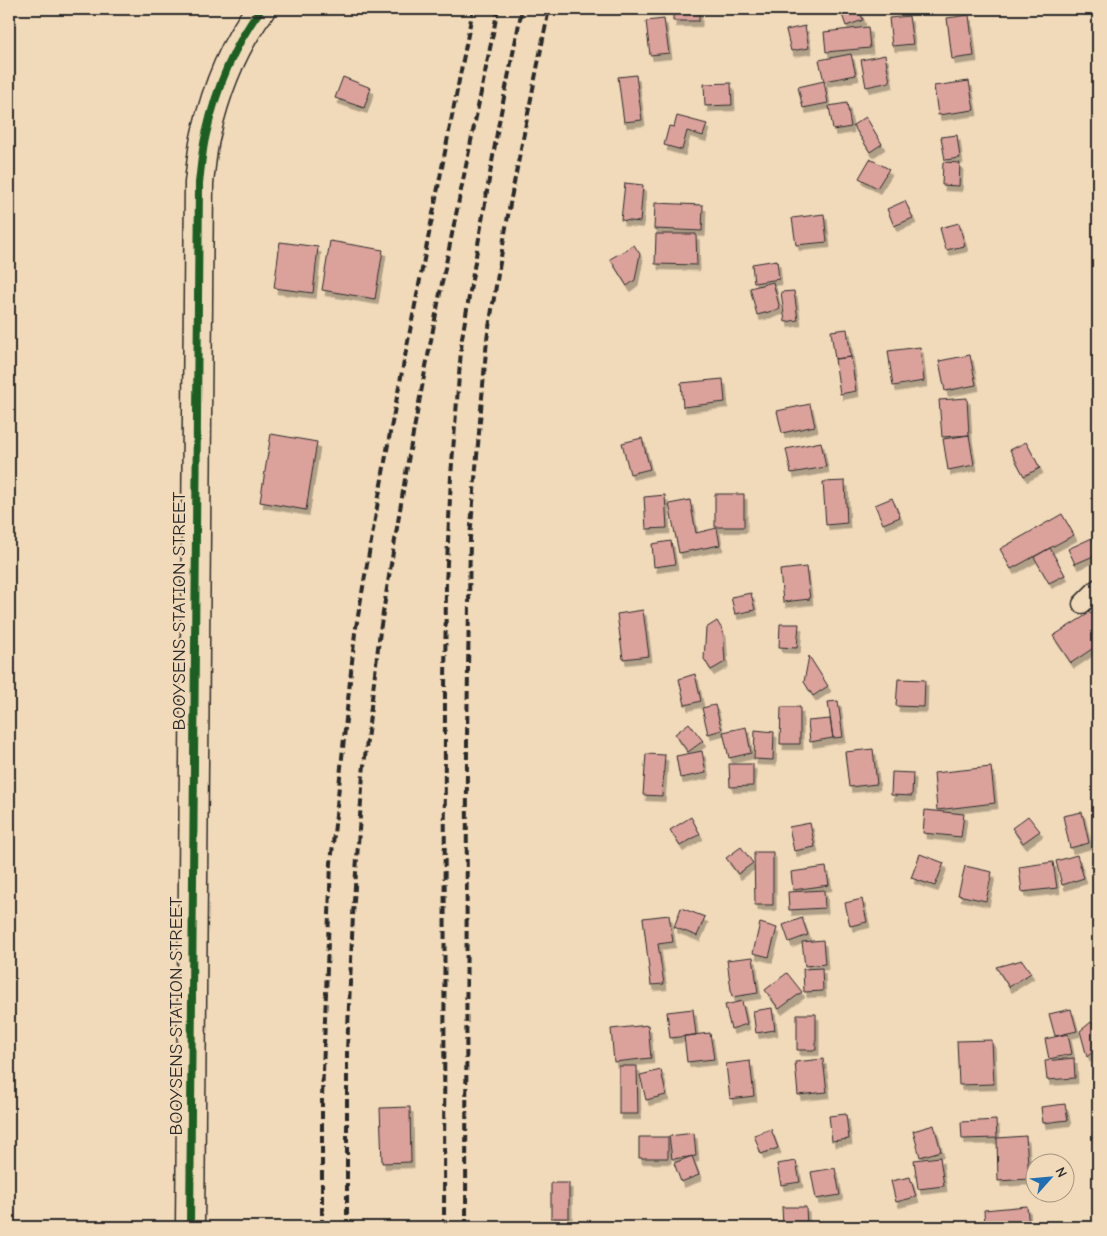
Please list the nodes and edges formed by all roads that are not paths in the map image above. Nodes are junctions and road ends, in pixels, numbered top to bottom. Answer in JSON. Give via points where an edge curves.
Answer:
{"nodes":[{"id":1,"x":261,"y":9,"type":"edge"},
{"id":2,"x":1098,"y":588,"type":"edge"},
{"id":3,"x":1082,"y":604,"type":"dead end"},
{"id":4,"x":190,"y":1227,"type":"edge"}],
"edges":[{"from":1,"to":4,"type":"street","name":"BOOYSENS STATION STREET","via":[[217,92],[205,136],[199,183]]},
{"from":2,"to":3,"type":"lane"}]}
